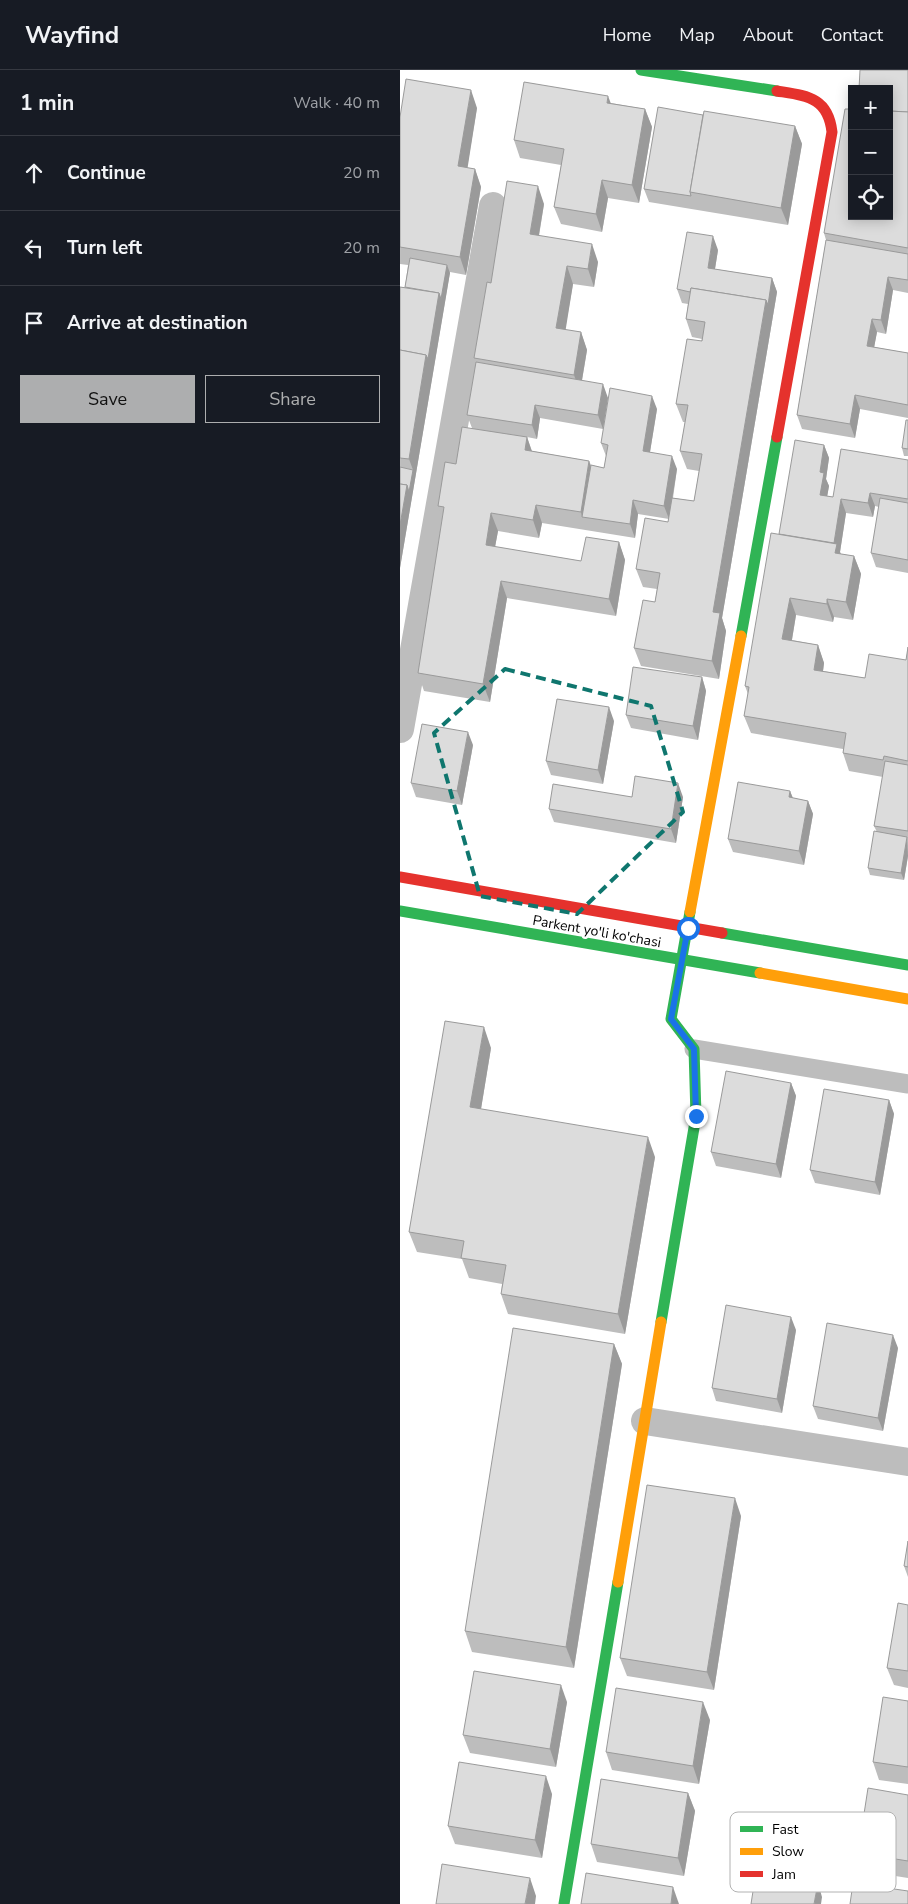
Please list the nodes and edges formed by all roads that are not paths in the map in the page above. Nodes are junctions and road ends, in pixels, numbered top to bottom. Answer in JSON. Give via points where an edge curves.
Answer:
{"nodes":[{"id":1,"x":641,"y":70,"type":"edge"},
{"id":2,"x":493,"y":206,"type":"dead end"},
{"id":3,"x":400,"y":729,"type":"edge"},
{"id":4,"x":400,"y":877,"type":"edge"},
{"id":5,"x":400,"y":911,"type":"edge"},
{"id":6,"x":688,"y":928,"type":"junction"},
{"id":7,"x":682,"y":962,"type":"junction"},
{"id":8,"x":908,"y":965,"type":"edge"},
{"id":9,"x":908,"y":1000,"type":"edge"},
{"id":10,"x":694,"y":1049,"type":"junction"},
{"id":11,"x":908,"y":1084,"type":"edge"},
{"id":12,"x":645,"y":1421,"type":"junction"},
{"id":13,"x":908,"y":1462,"type":"edge"},
{"id":14,"x":564,"y":1904,"type":"edge"}],
"edges":[{"from":1,"to":6,"type":"street","via":[[799,95],[820,102],[831,114],[832,132]]},
{"from":2,"to":3,"type":"street"},
{"from":4,"to":6,"type":"street","name":"Parkent yo'li ko'chasi"},
{"from":5,"to":7,"type":"street","name":"Parkent yo'li ko'chasi"},
{"from":6,"to":7,"type":"street"},
{"from":6,"to":8,"type":"street","name":"Parkent yo'li ko'chasi"},
{"from":7,"to":9,"type":"street","name":"Parkent yo'li ko'chasi"},
{"from":7,"to":10,"type":"street","via":[[671,1019]]},
{"from":10,"to":11,"type":"lane"},
{"from":10,"to":12,"type":"street","via":[[696,1116]]},
{"from":12,"to":13,"type":"street"},
{"from":12,"to":14,"type":"street"}]}
